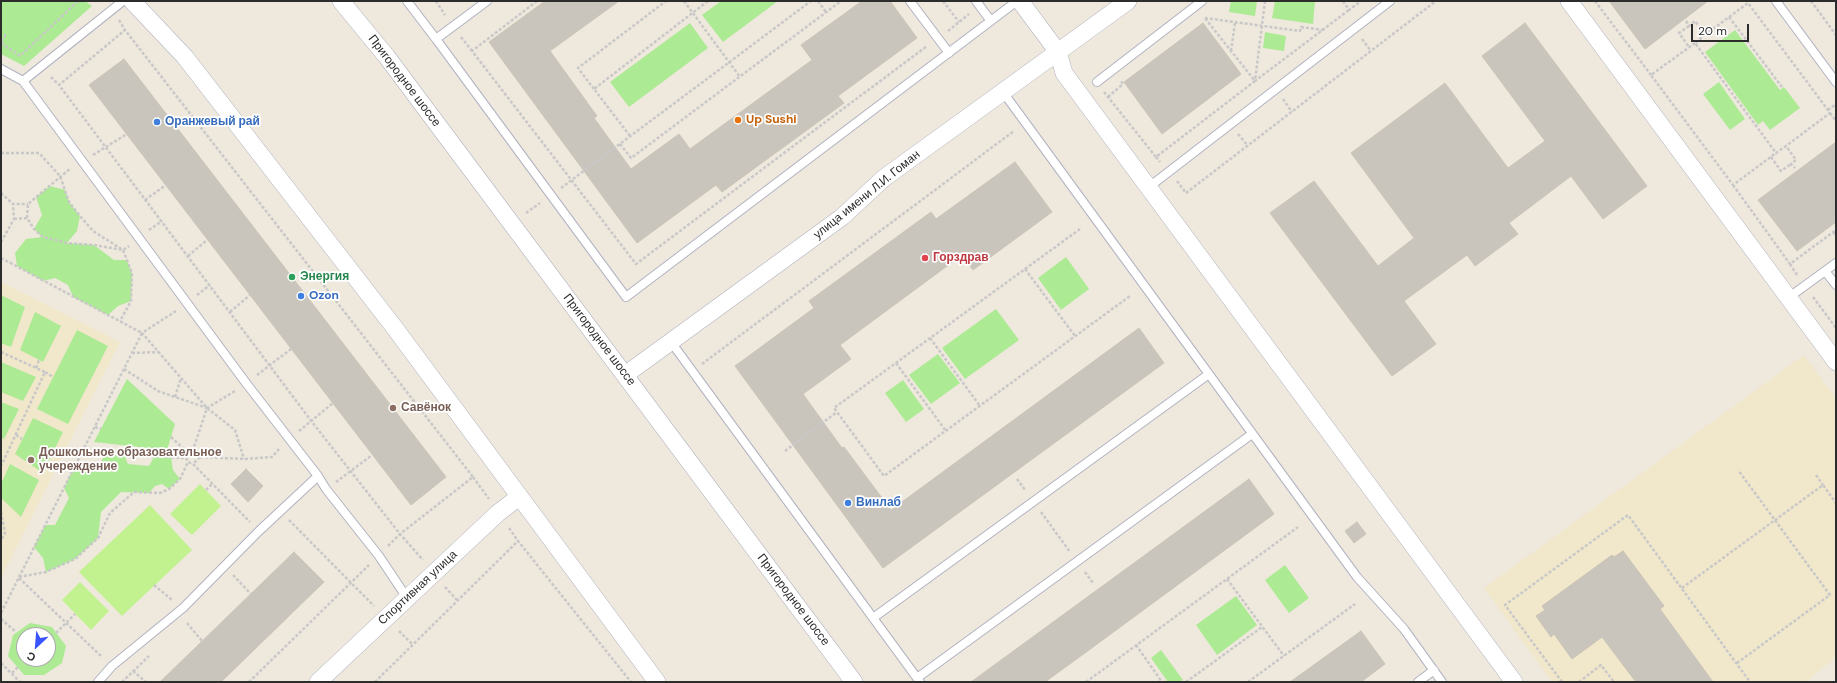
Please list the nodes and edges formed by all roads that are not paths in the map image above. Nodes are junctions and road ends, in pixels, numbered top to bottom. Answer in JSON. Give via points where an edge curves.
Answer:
{"nodes":[{"id":1,"x":123,"y":1,"type":"edge"},
{"id":2,"x":132,"y":1,"type":"edge"},
{"id":3,"x":341,"y":1,"type":"edge"},
{"id":4,"x":407,"y":1,"type":"edge"},
{"id":5,"x":487,"y":1,"type":"edge"},
{"id":6,"x":910,"y":1,"type":"edge"},
{"id":7,"x":1018,"y":1,"type":"edge"},
{"id":8,"x":1128,"y":1,"type":"edge"},
{"id":9,"x":1202,"y":1,"type":"edge"},
{"id":10,"x":1390,"y":1,"type":"edge"},
{"id":11,"x":1569,"y":1,"type":"edge"},
{"id":12,"x":1776,"y":1,"type":"edge"},
{"id":13,"x":978,"y":4,"type":"edge"},
{"id":14,"x":991,"y":21,"type":"junction"},
{"id":15,"x":436,"y":39,"type":"junction"},
{"id":16,"x":1058,"y":52,"type":"junction"},
{"id":17,"x":949,"y":53,"type":"junction"},
{"id":18,"x":1,"y":69,"type":"edge"},
{"id":19,"x":23,"y":81,"type":"junction"},
{"id":20,"x":1097,"y":82,"type":"road end"},
{"id":21,"x":1836,"y":82,"type":"edge"},
{"id":22,"x":1002,"y":92,"type":"junction"},
{"id":23,"x":1149,"y":187,"type":"junction"},
{"id":24,"x":1836,"y":263,"type":"edge"},
{"id":25,"x":1826,"y":271,"type":"junction"},
{"id":26,"x":1836,"y":285,"type":"edge"},
{"id":27,"x":1788,"y":298,"type":"junction"},
{"id":28,"x":671,"y":342,"type":"junction"},
{"id":29,"x":1836,"y":362,"type":"edge"},
{"id":30,"x":1209,"y":374,"type":"junction"},
{"id":31,"x":625,"y":375,"type":"junction"},
{"id":32,"x":1252,"y":434,"type":"junction"},
{"id":33,"x":318,"y":476,"type":"junction"},
{"id":34,"x":519,"y":497,"type":"junction"},
{"id":35,"x":407,"y":598,"type":"junction"},
{"id":36,"x":873,"y":618,"type":"junction"},
{"id":37,"x":1434,"y":670,"type":"junction"},
{"id":38,"x":919,"y":680,"type":"edge"},
{"id":39,"x":98,"y":682,"type":"edge"},
{"id":40,"x":318,"y":682,"type":"edge"},
{"id":41,"x":657,"y":682,"type":"edge"},
{"id":42,"x":854,"y":682,"type":"edge"},
{"id":43,"x":1418,"y":682,"type":"edge"},
{"id":44,"x":1442,"y":682,"type":"edge"},
{"id":45,"x":1514,"y":682,"type":"edge"}],
"edges":[{"from":1,"to":19,"type":"lane"},
{"from":2,"to":34,"type":"street","via":[[185,56],[394,327]]},
{"from":3,"to":31,"type":"street","name":"Пригородное шоссе","via":[[387,57]]},
{"from":4,"to":15,"type":"lane"},
{"from":5,"to":15,"type":"lane"},
{"from":6,"to":17,"type":"lane"},
{"from":7,"to":14,"type":"lane"},
{"from":7,"to":16,"type":"street"},
{"from":8,"to":16,"type":"street","name":"улица имени Л.И. Гоман"},
{"from":9,"to":20,"type":"lane"},
{"from":10,"to":23,"type":"lane"},
{"from":11,"to":27,"type":"street"},
{"from":12,"to":21,"type":"lane"},
{"from":13,"to":14,"type":"lane"},
{"from":14,"to":17,"type":"lane"},
{"from":15,"to":17,"type":"lane","via":[[626,297]]},
{"from":16,"to":22,"type":"street","name":"улица имени Л.И. Гоман"},
{"from":16,"to":23,"type":"street","via":[[1064,73]]},
{"from":18,"to":19,"type":"lane"},
{"from":19,"to":33,"type":"lane","via":[[246,383]]},
{"from":22,"to":28,"type":"street","name":"улица имени Л.И. Гоман","via":[[884,178],[842,217]]},
{"from":22,"to":30,"type":"lane"},
{"from":23,"to":45,"type":"street"},
{"from":24,"to":25,"type":"lane"},
{"from":25,"to":26,"type":"lane"},
{"from":25,"to":27,"type":"lane"},
{"from":27,"to":29,"type":"street"},
{"from":28,"to":31,"type":"street","name":"улица имени Л.И. Гоман"},
{"from":28,"to":36,"type":"lane"},
{"from":30,"to":32,"type":"lane"},
{"from":30,"to":36,"type":"lane"},
{"from":31,"to":42,"type":"street","name":"Пригородное шоссе"},
{"from":32,"to":37,"type":"lane","via":[[1357,577],[1404,630]]},
{"from":32,"to":38,"type":"lane"},
{"from":33,"to":35,"type":"lane"},
{"from":33,"to":39,"type":"lane","via":[[258,531],[183,608],[112,666]]},
{"from":34,"to":35,"type":"street","name":"Спортивная улица","via":[[498,513]]},
{"from":34,"to":41,"type":"street"},
{"from":35,"to":40,"type":"street","name":"Спортивная улица"},
{"from":36,"to":38,"type":"lane"},
{"from":37,"to":43,"type":"lane"},
{"from":37,"to":44,"type":"lane"}]}
